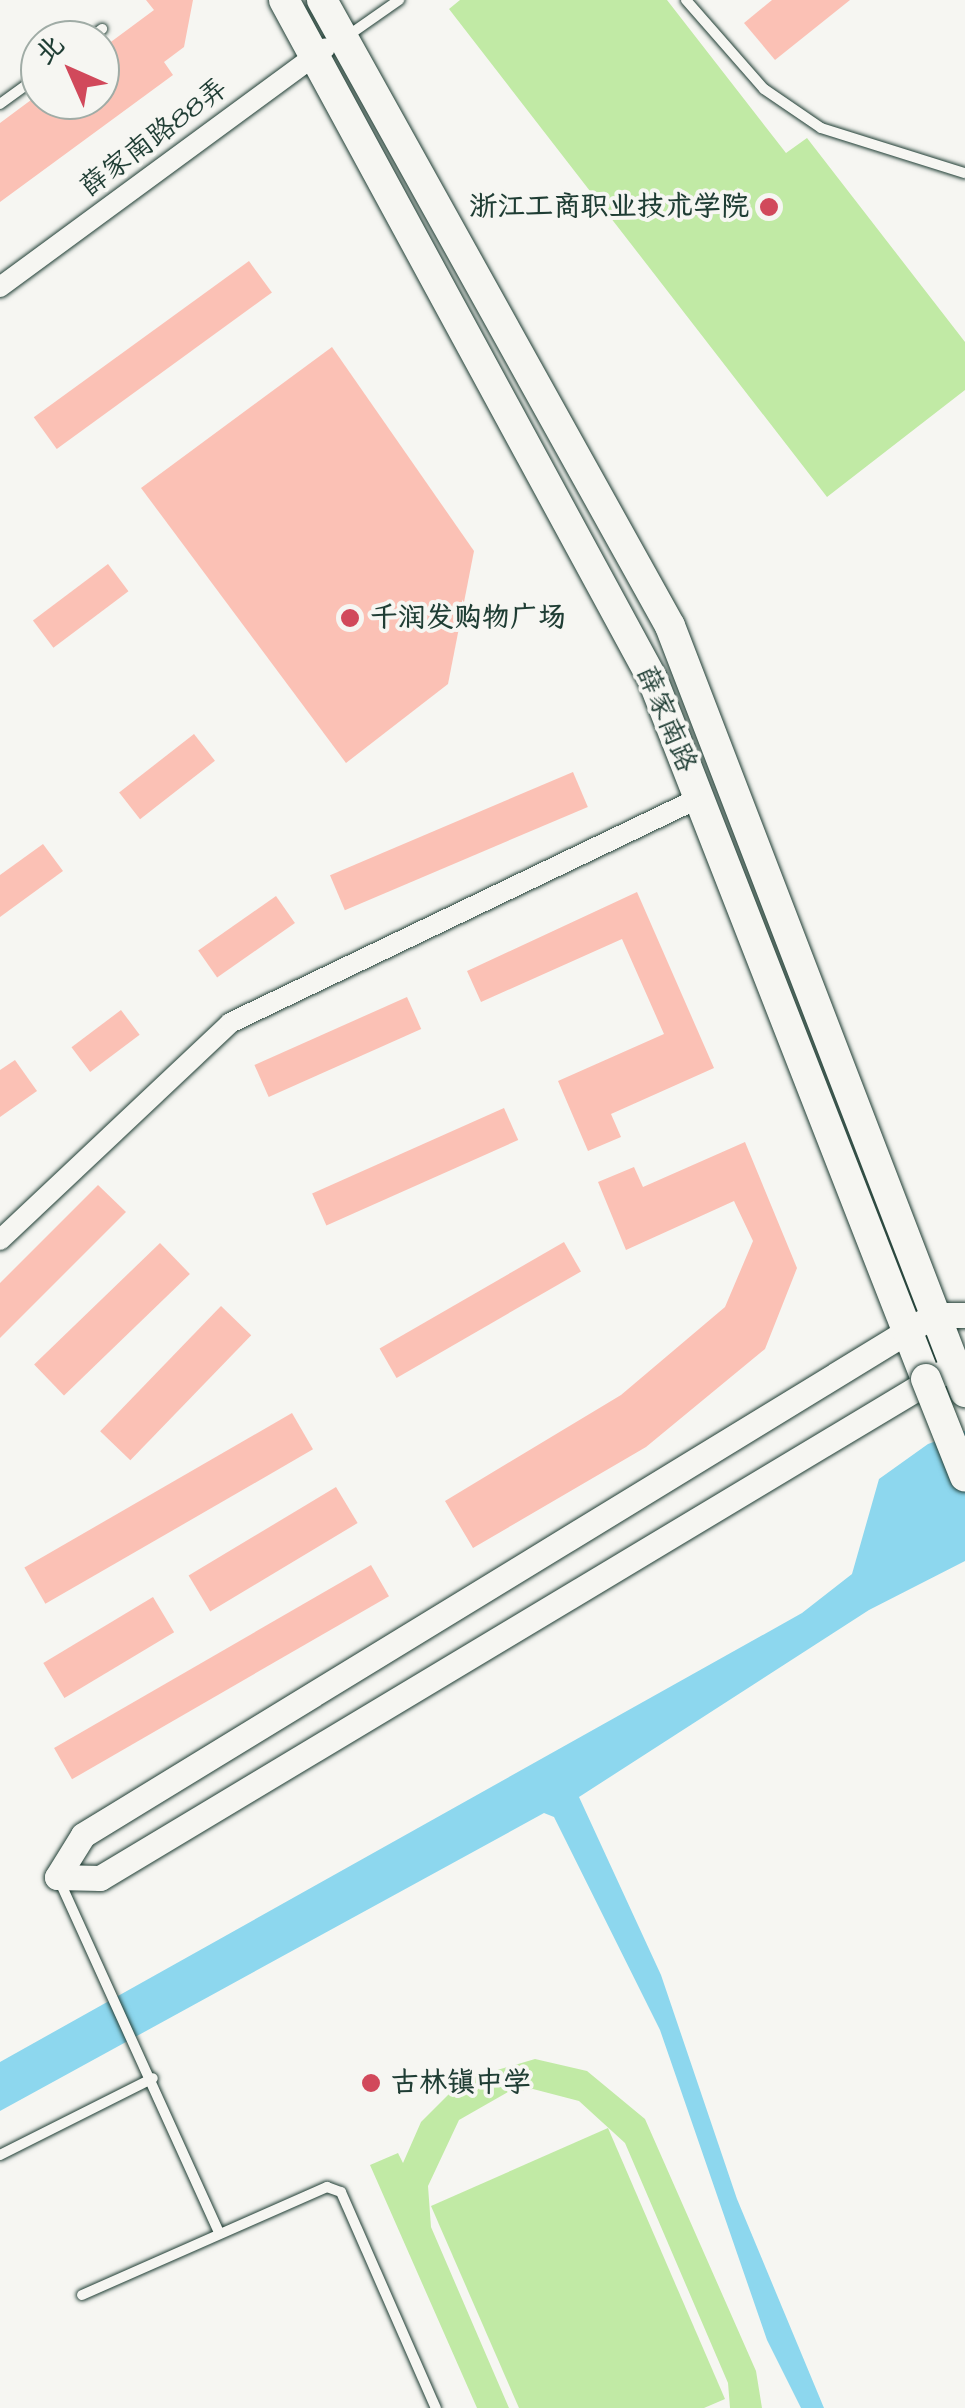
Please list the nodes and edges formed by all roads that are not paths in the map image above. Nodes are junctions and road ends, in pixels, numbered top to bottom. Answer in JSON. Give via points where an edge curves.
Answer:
{"nodes":[{"id":1,"x":284,"y":0,"type":"edge"},
{"id":2,"x":322,"y":0,"type":"edge"},
{"id":3,"x":399,"y":0,"type":"edge"},
{"id":4,"x":686,"y":0,"type":"edge"},
{"id":5,"x":344,"y":38,"type":"junction"},
{"id":6,"x":313,"y":55,"type":"junction"},
{"id":7,"x":965,"y":173,"type":"edge"},
{"id":8,"x":0,"y":287,"type":"edge"},
{"id":9,"x":699,"y":798,"type":"junction"},
{"id":10,"x":0,"y":1240,"type":"edge"},
{"id":11,"x":934,"y":1315,"type":"junction"},
{"id":12,"x":965,"y":1315,"type":"edge"},
{"id":13,"x":908,"y":1332,"type":"junction"},
{"id":14,"x":961,"y":1370,"type":"edge"},
{"id":15,"x":965,"y":1478,"type":"edge"},
{"id":16,"x":57,"y":1877,"type":"junction"},
{"id":17,"x":153,"y":2078,"type":"junction"},
{"id":18,"x":0,"y":2154,"type":"edge"},
{"id":19,"x":218,"y":2231,"type":"junction"},
{"id":20,"x":82,"y":2295,"type":"dead end"},
{"id":21,"x":436,"y":2408,"type":"edge"}],
"edges":[{"from":1,"to":6,"type":"main road","name":"薛家南路"},
{"from":2,"to":5,"type":"main road","name":"薛家南路"},
{"from":3,"to":5,"type":"lane"},
{"from":4,"to":7,"type":"lane","via":[[764,89],[821,128]]},
{"from":5,"to":6,"type":"street","name":"薛家南路88弄"},
{"from":5,"to":11,"type":"main road","name":"薛家南路","via":[[670,626]]},
{"from":6,"to":8,"type":"street","name":"薛家南路88弄"},
{"from":6,"to":9,"type":"main road","name":"薛家南路","via":[[652,678]]},
{"from":9,"to":10,"type":"street","via":[[230,1023]]},
{"from":9,"to":13,"type":"main road","name":"薛家南路"},
{"from":11,"to":12,"type":"street"},
{"from":11,"to":13,"type":"street"},
{"from":11,"to":14,"type":"main road","name":"薛家南路"},
{"from":13,"to":15,"type":"main road","name":"薛家南路","bridge":true},
{"from":13,"to":16,"type":"street","via":[[82,1835]]},
{"from":14,"to":16,"type":"street","via":[[100,1878]]},
{"from":16,"to":17,"type":"lane"},
{"from":17,"to":18,"type":"lane"},
{"from":17,"to":19,"type":"lane"},
{"from":19,"to":20,"type":"lane"},
{"from":19,"to":21,"type":"lane","via":[[313,2186],[341,2192]]}]}
